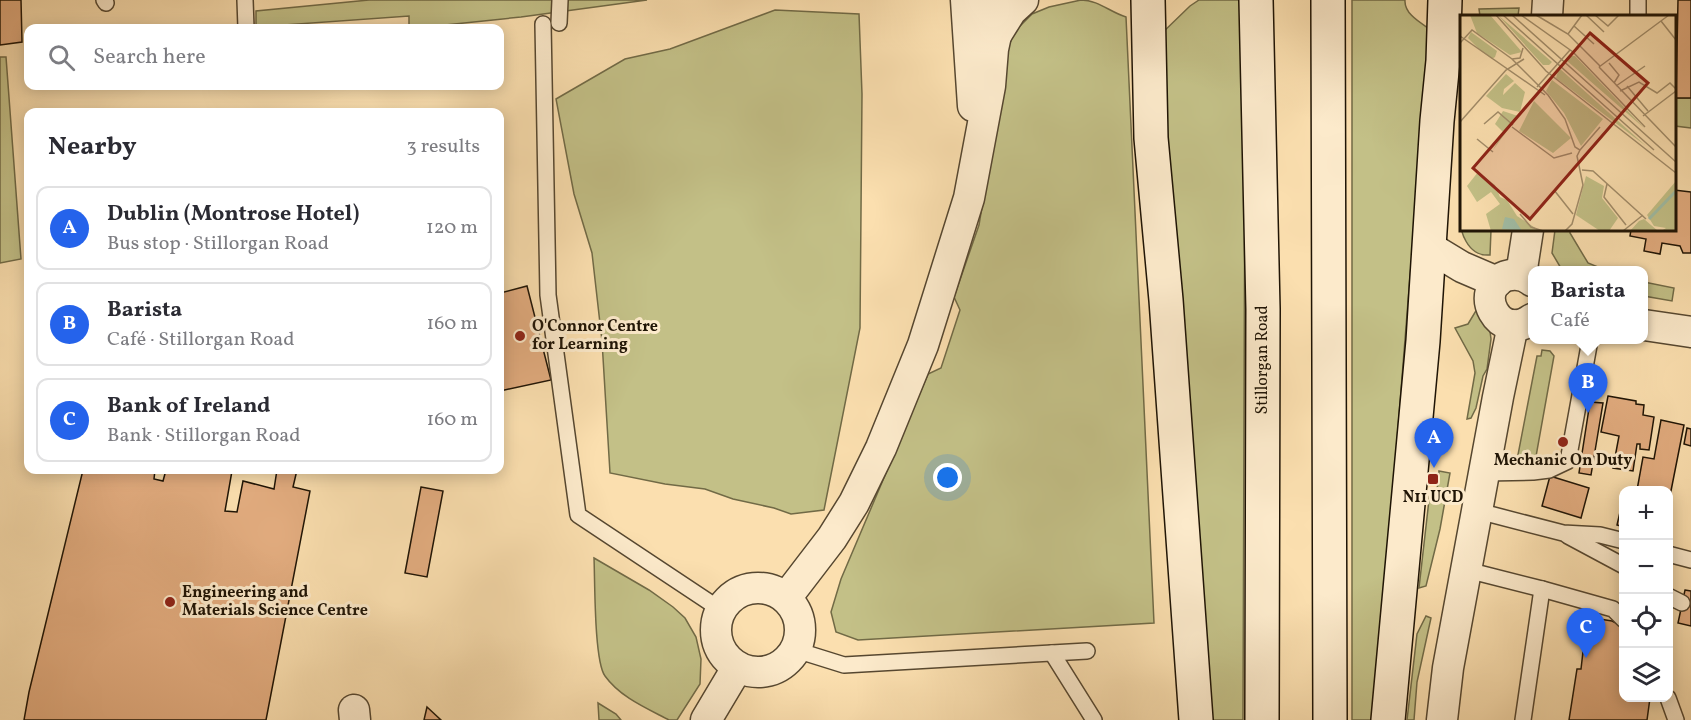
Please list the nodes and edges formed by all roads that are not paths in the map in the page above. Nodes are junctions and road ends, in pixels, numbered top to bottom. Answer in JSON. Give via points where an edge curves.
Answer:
{"nodes":[{"id":1,"x":245,"y":0,"type":"edge"},
{"id":2,"x":560,"y":0,"type":"edge"},
{"id":3,"x":966,"y":0,"type":"edge"},
{"id":4,"x":996,"y":0,"type":"edge"},
{"id":5,"x":1023,"y":0,"type":"edge"},
{"id":6,"x":1148,"y":0,"type":"edge"},
{"id":7,"x":1256,"y":0,"type":"edge"},
{"id":8,"x":1328,"y":0,"type":"edge"},
{"id":9,"x":1445,"y":0,"type":"edge"},
{"id":10,"x":1548,"y":0,"type":"edge"},
{"id":11,"x":1547,"y":15,"type":"edge"},
{"id":12,"x":560,"y":23,"type":"dead end"},
{"id":13,"x":246,"y":24,"type":"edge"},
{"id":14,"x":543,"y":24,"type":"dead end"},
{"id":15,"x":996,"y":35,"type":"junction"},
{"id":16,"x":977,"y":156,"type":"junction"},
{"id":17,"x":1527,"y":231,"type":"edge"},
{"id":18,"x":1429,"y":247,"type":"junction"},
{"id":19,"x":1517,"y":279,"type":"edge"},
{"id":20,"x":1523,"y":322,"type":"edge"},
{"id":21,"x":1648,"y":326,"type":"edge"},
{"id":22,"x":1691,"y":332,"type":"edge"},
{"id":23,"x":1589,"y":344,"type":"edge"},
{"id":24,"x":1484,"y":473,"type":"junction"},
{"id":25,"x":1478,"y":511,"type":"junction"},
{"id":26,"x":1563,"y":533,"type":"junction"},
{"id":27,"x":1619,"y":540,"type":"edge"},
{"id":28,"x":1673,"y":555,"type":"edge"},
{"id":29,"x":1691,"y":560,"type":"edge"},
{"id":30,"x":1619,"y":565,"type":"edge"},
{"id":31,"x":1467,"y":570,"type":"junction"},
{"id":32,"x":1542,"y":589,"type":"junction"},
{"id":33,"x":786,"y":598,"type":"junction"},
{"id":34,"x":721,"y":610,"type":"junction"},
{"id":35,"x":1619,"y":616,"type":"edge"},
{"id":36,"x":796,"y":650,"type":"junction"},
{"id":37,"x":1088,"y":651,"type":"dead end"},
{"id":38,"x":1052,"y":653,"type":"junction"},
{"id":39,"x":737,"y":668,"type":"junction"},
{"id":40,"x":1669,"y":702,"type":"edge"},
{"id":41,"x":706,"y":720,"type":"edge"},
{"id":42,"x":1094,"y":720,"type":"edge"},
{"id":43,"x":1196,"y":720,"type":"edge"},
{"id":44,"x":1263,"y":720,"type":"edge"},
{"id":45,"x":1330,"y":720,"type":"edge"},
{"id":46,"x":1388,"y":720,"type":"edge"},
{"id":47,"x":1442,"y":720,"type":"edge"},
{"id":48,"x":1523,"y":720,"type":"edge"},
{"id":49,"x":1676,"y":720,"type":"edge"}],
"edges":[{"from":1,"to":13,"type":"lane"},
{"from":2,"to":12,"type":"lane"},
{"from":3,"to":16,"type":"street"},
{"from":4,"to":15,"type":"street"},
{"from":5,"to":15,"type":"street"},
{"from":6,"to":43,"type":"main road","via":[[1151,138]]},
{"from":7,"to":44,"type":"main road","name":"Stillorgan Road","via":[[1263,309]]},
{"from":8,"to":45,"type":"main road"},
{"from":9,"to":18,"type":"main road"},
{"from":10,"to":11,"type":"street"},
{"from":14,"to":34,"type":"lane","via":[[548,295],[578,515]]},
{"from":15,"to":16,"type":"street"},
{"from":16,"to":33,"type":"street","via":[[969,198],[923,345],[881,448],[832,538]]},
{"from":17,"to":19,"type":"street"},
{"from":18,"to":19,"type":"street","via":[[1462,267]]},
{"from":18,"to":46,"type":"main road"},
{"from":19,"to":20,"type":"street","via":[[1492,289],[1490,305],[1505,323]]},
{"from":20,"to":24,"type":"street"},
{"from":21,"to":22,"type":"street"},
{"from":23,"to":24,"type":"lane","via":[[1568,461],[1549,470]]},
{"from":24,"to":25,"type":"street"},
{"from":25,"to":26,"type":"lane"},
{"from":25,"to":31,"type":"street"},
{"from":26,"to":27,"type":"lane"},
{"from":26,"to":30,"type":"lane"},
{"from":28,"to":29,"type":"lane"},
{"from":31,"to":32,"type":"lane"},
{"from":31,"to":47,"type":"street"},
{"from":32,"to":35,"type":"lane","via":[[1613,609]]},
{"from":32,"to":48,"type":"lane"},
{"from":33,"to":34,"type":"street","via":[[775,591],[749,589],[736,594]]},
{"from":33,"to":36,"type":"street","via":[[800,623]]},
{"from":34,"to":39,"type":"street","via":[[716,638],[727,660]]},
{"from":36,"to":38,"type":"lane","via":[[844,665]]},
{"from":36,"to":39,"type":"street","via":[[777,669],[764,673]]},
{"from":37,"to":38,"type":"lane"},
{"from":38,"to":42,"type":"lane"},
{"from":39,"to":41,"type":"street"},
{"from":40,"to":49,"type":"lane"}]}
